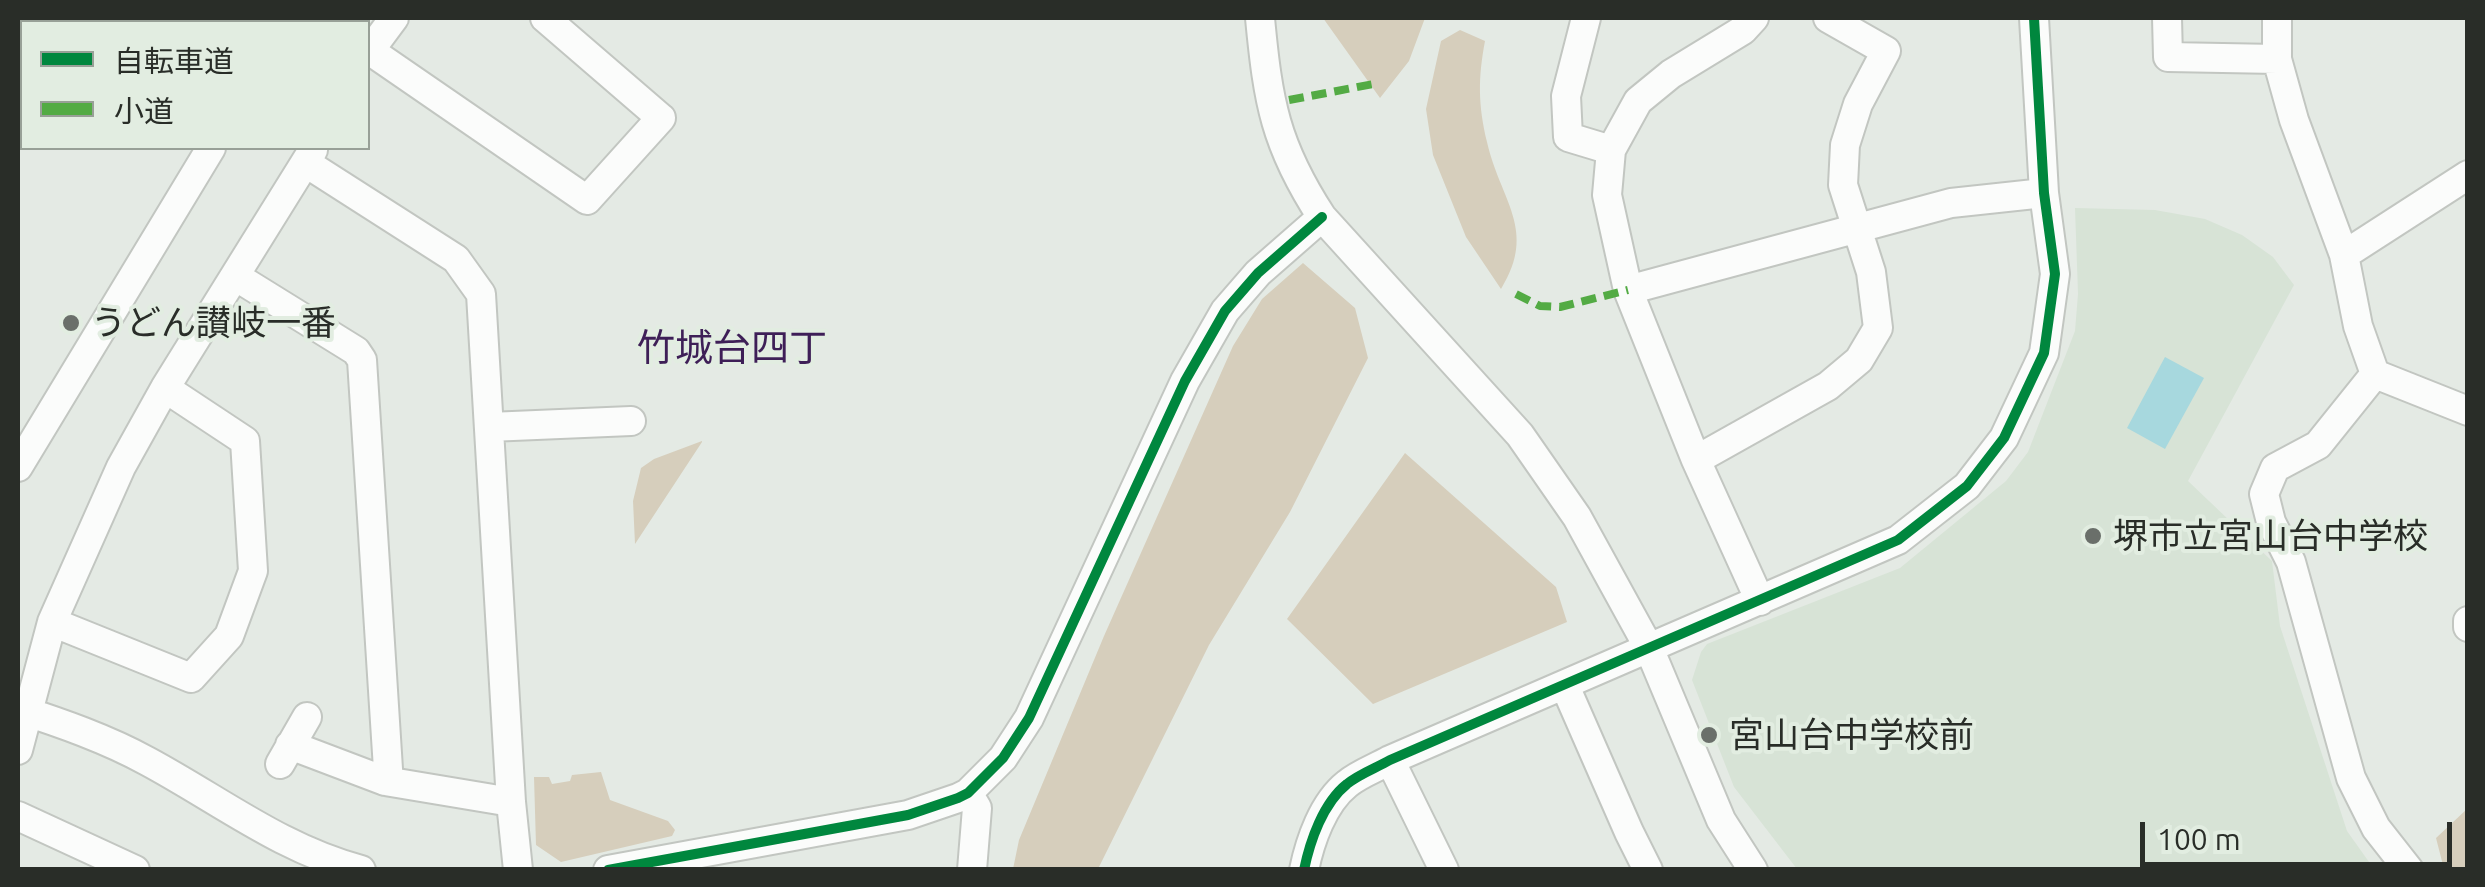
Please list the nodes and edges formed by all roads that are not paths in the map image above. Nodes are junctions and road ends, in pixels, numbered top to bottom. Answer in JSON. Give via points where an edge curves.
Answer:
{"nodes":[{"id":1,"x":394,"y":18,"type":"edge"},
{"id":2,"x":545,"y":18,"type":"edge"},
{"id":3,"x":1260,"y":18,"type":"edge"},
{"id":4,"x":1586,"y":18,"type":"edge"},
{"id":5,"x":1754,"y":18,"type":"edge"},
{"id":6,"x":1828,"y":18,"type":"edge"},
{"id":7,"x":2034,"y":18,"type":"edge"},
{"id":8,"x":2167,"y":18,"type":"edge"},
{"id":9,"x":2278,"y":18,"type":"edge"},
{"id":10,"x":370,"y":49,"type":"edge"},
{"id":11,"x":370,"y":53,"type":"edge"},
{"id":12,"x":2277,"y":59,"type":"junction"},
{"id":13,"x":210,"y":150,"type":"edge"},
{"id":14,"x":1611,"y":150,"type":"junction"},
{"id":15,"x":310,"y":155,"type":"edge"},
{"id":16,"x":2468,"y":175,"type":"edge"},
{"id":17,"x":2044,"y":193,"type":"junction"},
{"id":18,"x":1322,"y":217,"type":"junction"},
{"id":19,"x":1858,"y":226,"type":"junction"},
{"id":20,"x":2344,"y":254,"type":"junction"},
{"id":21,"x":234,"y":276,"type":"junction"},
{"id":22,"x":1628,"y":290,"type":"junction"},
{"id":23,"x":2375,"y":374,"type":"junction"},
{"id":24,"x":166,"y":388,"type":"junction"},
{"id":25,"x":2468,"y":411,"type":"edge"},
{"id":26,"x":632,"y":421,"type":"dead end"},
{"id":27,"x":489,"y":426,"type":"junction"},
{"id":28,"x":1696,"y":460,"type":"junction"},
{"id":29,"x":18,"y":467,"type":"edge"},
{"id":30,"x":1760,"y":601,"type":"junction"},
{"id":31,"x":52,"y":622,"type":"junction"},
{"id":32,"x":1649,"y":648,"type":"junction"},
{"id":33,"x":1565,"y":686,"type":"junction"},
{"id":34,"x":22,"y":711,"type":"edge"},
{"id":35,"x":307,"y":717,"type":"dead end"},
{"id":36,"x":18,"y":750,"type":"edge"},
{"id":37,"x":1390,"y":760,"type":"junction"},
{"id":38,"x":385,"y":781,"type":"junction"},
{"id":39,"x":968,"y":792,"type":"junction"},
{"id":40,"x":511,"y":802,"type":"junction"},
{"id":41,"x":18,"y":816,"type":"edge"},
{"id":42,"x":134,"y":870,"type":"edge"},
{"id":43,"x":360,"y":870,"type":"edge"},
{"id":44,"x":518,"y":870,"type":"edge"},
{"id":45,"x":608,"y":870,"type":"edge"},
{"id":46,"x":972,"y":870,"type":"edge"},
{"id":47,"x":1304,"y":870,"type":"edge"},
{"id":48,"x":1444,"y":870,"type":"edge"},
{"id":49,"x":1648,"y":870,"type":"edge"},
{"id":50,"x":1753,"y":870,"type":"edge"},
{"id":51,"x":2409,"y":870,"type":"edge"}],
"edges":[{"from":1,"to":10,"type":"street"},
{"from":2,"to":11,"type":"street","via":[[661,118],[586,200]]},
{"from":3,"to":18,"type":"street","via":[[1274,121],[1296,177]]},
{"from":4,"to":14,"type":"street","via":[[1566,96],[1568,138]]},
{"from":5,"to":14,"type":"street","via":[[1638,100]]},
{"from":6,"to":19,"type":"street","via":[[1886,51],[1845,145],[1843,185]]},
{"from":7,"to":17,"type":"street"},
{"from":8,"to":12,"type":"street","via":[[2168,56]]},
{"from":9,"to":12,"type":"street"},
{"from":12,"to":20,"type":"street"},
{"from":13,"to":29,"type":"street"},
{"from":14,"to":22,"type":"street","via":[[1607,195]]},
{"from":15,"to":21,"type":"street"},
{"from":15,"to":27,"type":"street","via":[[456,259],[481,294]]},
{"from":16,"to":20,"type":"street"},
{"from":17,"to":19,"type":"street","via":[[1951,203]]},
{"from":17,"to":30,"type":"street","via":[[2056,274],[2044,353],[2004,438],[1967,486],[1898,540]]},
{"from":18,"to":32,"type":"street","via":[[1520,436],[1577,517]]},
{"from":18,"to":39,"type":"street","via":[[1225,311],[1185,381],[1029,718]]},
{"from":19,"to":22,"type":"street"},
{"from":19,"to":28,"type":"street","via":[[1878,328],[1859,360],[1828,386]]},
{"from":20,"to":23,"type":"street"},
{"from":21,"to":24,"type":"street"},
{"from":21,"to":38,"type":"street","via":[[356,350],[362,360]]},
{"from":22,"to":28,"type":"street"},
{"from":23,"to":25,"type":"street"},
{"from":23,"to":51,"type":"street","via":[[2318,445],[2274,468],[2264,494],[2291,562],[2351,778],[2376,828]]},
{"from":24,"to":31,"type":"street","via":[[121,467]]},
{"from":24,"to":31,"type":"street","via":[[244,441],[253,571],[229,636],[191,678]]},
{"from":26,"to":27,"type":"street"},
{"from":27,"to":40,"type":"street"},
{"from":28,"to":30,"type":"street"},
{"from":30,"to":32,"type":"street"},
{"from":31,"to":34,"type":"street"},
{"from":32,"to":33,"type":"street"},
{"from":32,"to":50,"type":"street","via":[[1721,820]]},
{"from":33,"to":37,"type":"street"},
{"from":33,"to":49,"type":"street"},
{"from":34,"to":36,"type":"street"},
{"from":34,"to":43,"type":"street","via":[[132,754],[283,840]]},
{"from":35,"to":38,"type":"street","via":[[285,754]]},
{"from":37,"to":47,"type":"street","via":[[1346,784],[1324,814]]},
{"from":37,"to":48,"type":"street"},
{"from":38,"to":40,"type":"street"},
{"from":39,"to":45,"type":"street","via":[[908,815]]},
{"from":39,"to":46,"type":"street","via":[[977,808]]},
{"from":40,"to":44,"type":"street"},
{"from":41,"to":42,"type":"street"}]}
